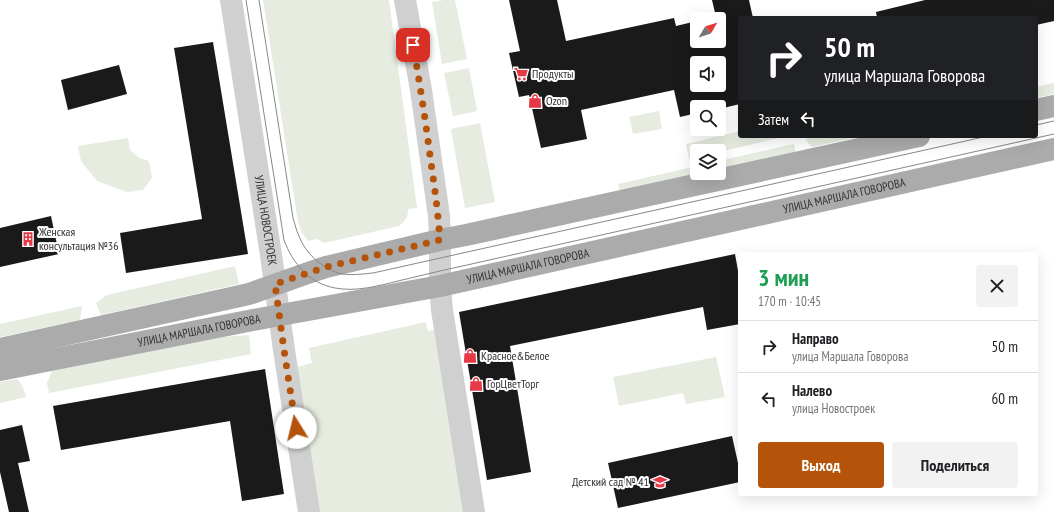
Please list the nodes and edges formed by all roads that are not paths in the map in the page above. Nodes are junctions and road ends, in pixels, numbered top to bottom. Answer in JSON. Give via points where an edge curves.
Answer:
{"nodes":[{"id":1,"x":231,"y":0,"type":"edge"},
{"id":2,"x":405,"y":0,"type":"edge"},
{"id":3,"x":1054,"y":106,"type":"edge"},
{"id":4,"x":1038,"y":110,"type":"edge"},
{"id":5,"x":910,"y":138,"type":"edge"},
{"id":6,"x":1054,"y":149,"type":"edge"},
{"id":7,"x":440,"y":240,"type":"junction"},
{"id":8,"x":275,"y":284,"type":"junction"},
{"id":9,"x":440,"y":286,"type":"junction"},
{"id":10,"x":279,"y":315,"type":"junction"},
{"id":11,"x":0,"y":349,"type":"edge"},
{"id":12,"x":0,"y":370,"type":"edge"},
{"id":13,"x":309,"y":512,"type":"edge"},
{"id":14,"x":474,"y":512,"type":"edge"}],
"edges":[{"from":1,"to":8,"type":"street","name":"УЛИЦА НОВОСТРОЕК"},
{"from":2,"to":7,"type":"street","via":[[421,90],[439,216]]},
{"from":3,"to":4,"type":"main road"},
{"from":5,"to":7,"type":"main road","name":"УЛИЦА МАРШАЛА ГОВОРОВА"},
{"from":6,"to":9,"type":"main road","name":"УЛИЦА МАРШАЛА ГОВОРОВА"},
{"from":7,"to":8,"type":"main road","name":"УЛИЦА МАРШАЛА ГОВОРОВА","via":[[326,267]]},
{"from":7,"to":9,"type":"street"},
{"from":8,"to":10,"type":"street","name":"УЛИЦА НОВОСТРОЕК"},
{"from":8,"to":11,"type":"main road","name":"УЛИЦА МАРШАЛА ГОВОРОВА","via":[[249,294]]},
{"from":9,"to":10,"type":"main road","name":"УЛИЦА МАРШАЛА ГОВОРОВА"},
{"from":9,"to":14,"type":"street"},
{"from":10,"to":12,"type":"main road","name":"УЛИЦА МАРШАЛА ГОВОРОВА"},
{"from":10,"to":13,"type":"street","name":"УЛИЦА НОВОСТРОЕК"}]}
